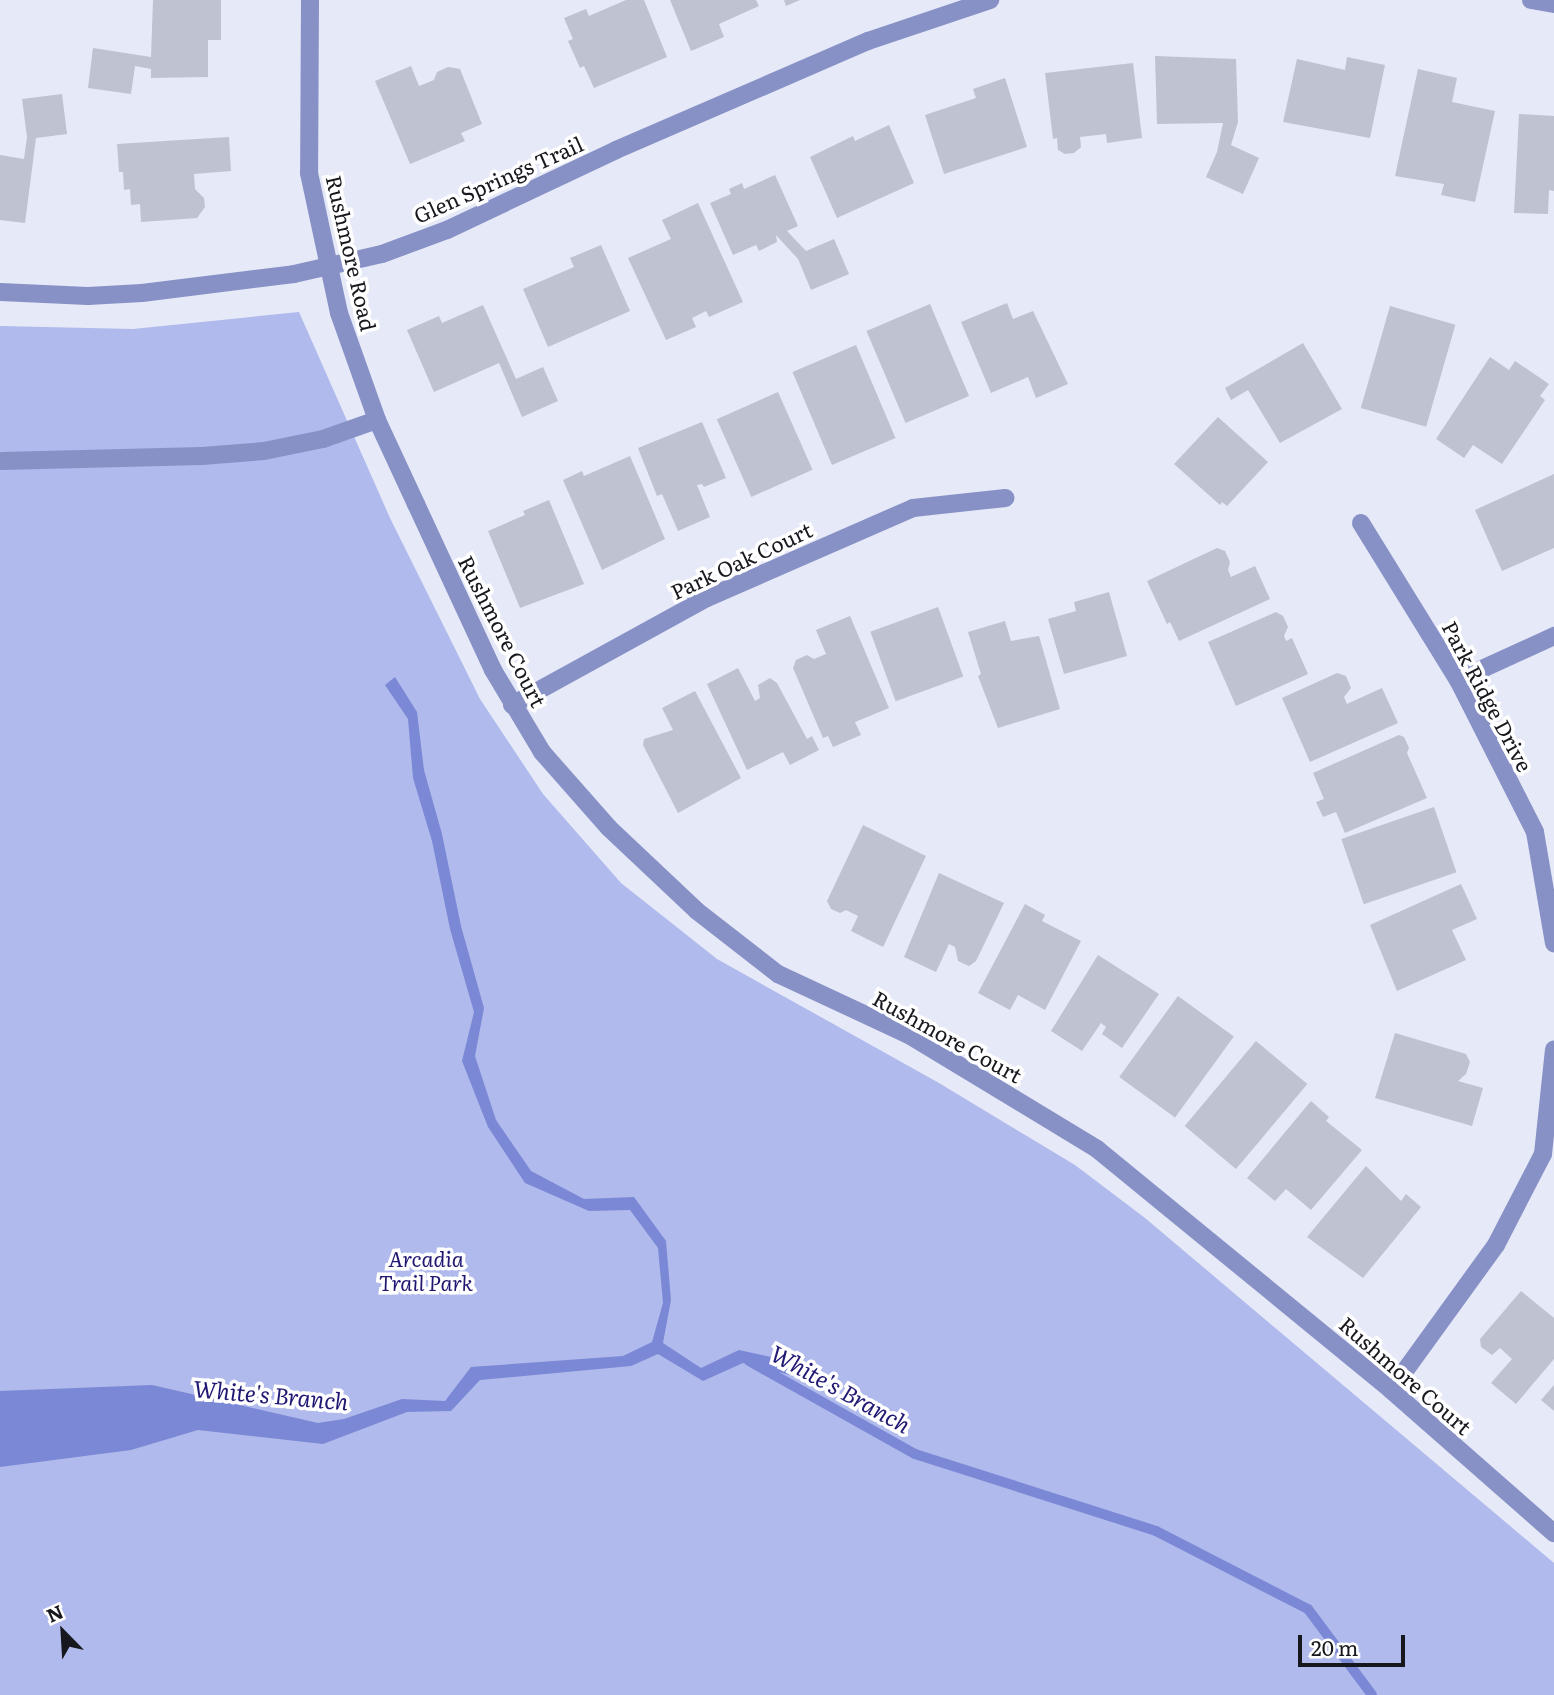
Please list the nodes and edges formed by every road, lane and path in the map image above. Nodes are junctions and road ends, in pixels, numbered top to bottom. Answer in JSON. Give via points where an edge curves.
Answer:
{"nodes":[{"id":1,"x":310,"y":0,"type":"edge"},
{"id":2,"x":990,"y":0,"type":"edge"},
{"id":3,"x":1531,"y":0,"type":"edge"},
{"id":4,"x":1554,"y":4,"type":"edge"},
{"id":5,"x":329,"y":266,"type":"junction"},
{"id":6,"x":0,"y":292,"type":"edge"},
{"id":7,"x":377,"y":420,"type":"junction"},
{"id":8,"x":2,"y":461,"type":"dead end"},
{"id":9,"x":1005,"y":498,"type":"dead end"},
{"id":10,"x":416,"y":504,"type":"joint"},
{"id":11,"x":1361,"y":523,"type":"dead end"},
{"id":12,"x":1554,"y":636,"type":"edge"},
{"id":13,"x":1458,"y":680,"type":"junction"},
{"id":14,"x":512,"y":705,"type":"junction"},
{"id":15,"x":1554,"y":943,"type":"edge"},
{"id":16,"x":1554,"y":1050,"type":"edge"},
{"id":17,"x":1549,"y":1155,"type":"edge"},
{"id":18,"x":1391,"y":1390,"type":"junction"},
{"id":19,"x":1554,"y":1533,"type":"edge"}],
"edges":[{"from":1,"to":5,"type":"street","name":"Rushmore Road","via":[[309,173]]},
{"from":2,"to":5,"type":"street","name":"Glen Springs Trail","via":[[868,41],[616,150],[447,230],[382,254]]},
{"from":3,"to":4,"type":"street"},
{"from":5,"to":6,"type":"street","name":"Glen Springs Trail","via":[[142,293]]},
{"from":5,"to":7,"type":"street","name":"Rushmore Road","via":[[339,313]]},
{"from":7,"to":8,"type":"street","via":[[323,439],[264,451]]},
{"from":7,"to":10,"type":"street","name":"Rushmore Road"},
{"from":9,"to":14,"type":"street","name":"Park Oak Court","via":[[913,508],[707,598]]},
{"from":10,"to":14,"type":"street","name":"Rushmore Court"},
{"from":11,"to":13,"type":"street","name":"Park Ridge Drive"},
{"from":12,"to":13,"type":"street"},
{"from":13,"to":15,"type":"street","name":"Park Ridge Drive","via":[[1535,832]]},
{"from":14,"to":18,"type":"street","name":"Rushmore Court","via":[[542,752],[610,828],[737,943],[778,974],[909,1035],[1097,1149]]},
{"from":16,"to":17,"type":"street"},
{"from":17,"to":18,"type":"street","via":[[1496,1245]]},
{"from":18,"to":19,"type":"street","name":"Rushmore Court"}]}
